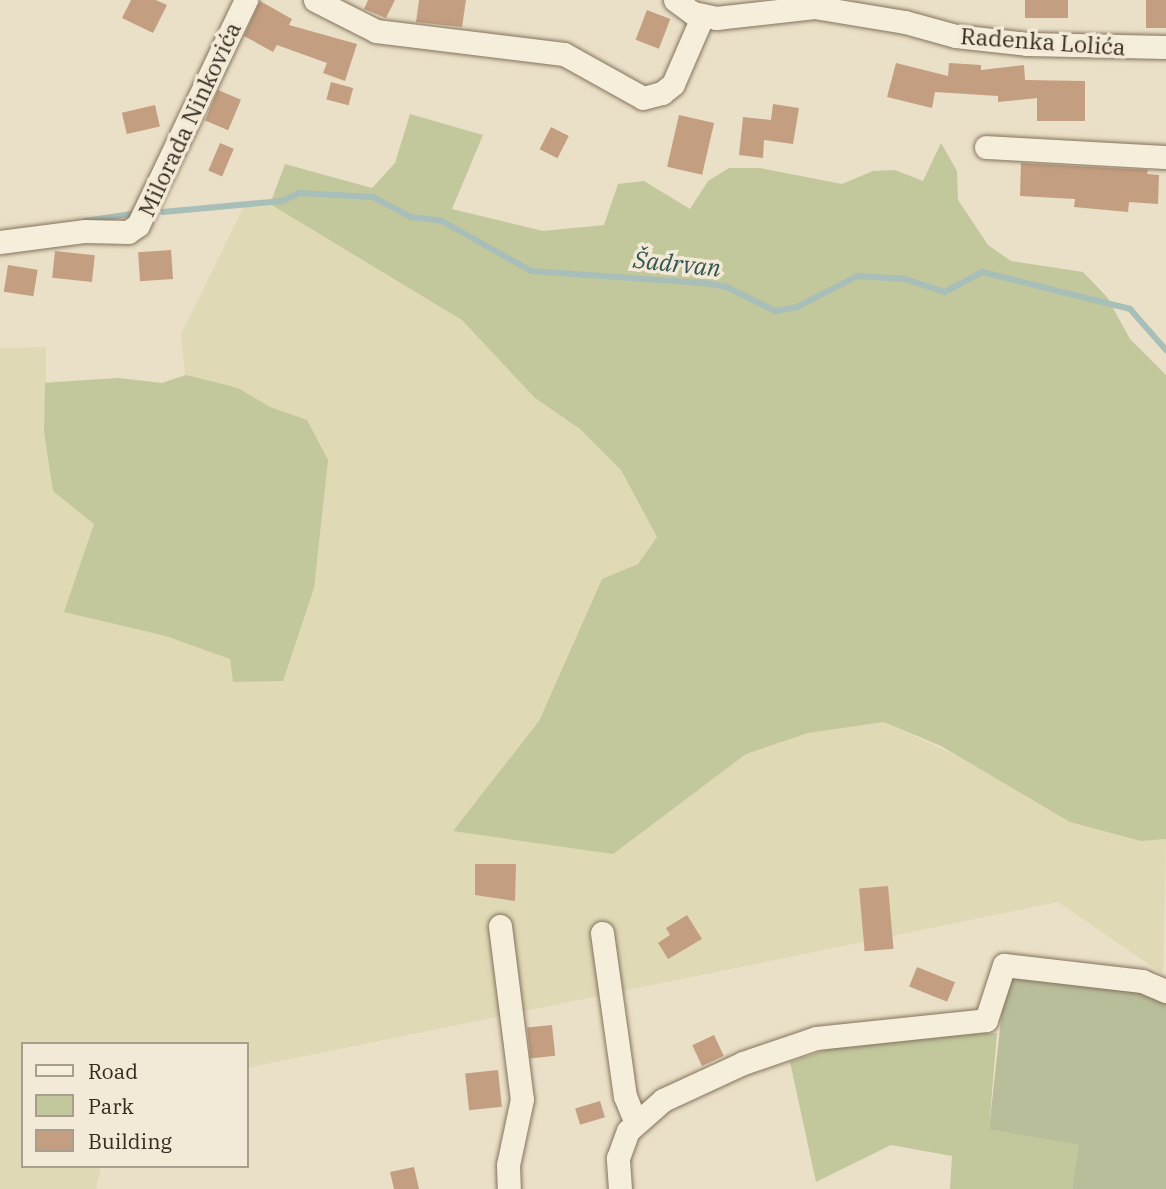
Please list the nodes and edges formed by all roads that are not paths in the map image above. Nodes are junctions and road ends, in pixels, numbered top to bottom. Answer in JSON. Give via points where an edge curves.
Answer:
{"nodes":[{"id":1,"x":246,"y":0,"type":"edge"},
{"id":2,"x":315,"y":0,"type":"edge"},
{"id":3,"x":675,"y":0,"type":"edge"},
{"id":4,"x":703,"y":15,"type":"junction"},
{"id":5,"x":1166,"y":47,"type":"edge"},
{"id":6,"x":986,"y":147,"type":"dead end"},
{"id":7,"x":1166,"y":157,"type":"edge"},
{"id":8,"x":0,"y":242,"type":"edge"},
{"id":9,"x":499,"y":926,"type":"dead end"},
{"id":10,"x":603,"y":933,"type":"dead end"},
{"id":11,"x":1166,"y":991,"type":"edge"},
{"id":12,"x":636,"y":1123,"type":"junction"},
{"id":13,"x":509,"y":1189,"type":"edge"},
{"id":14,"x":620,"y":1189,"type":"edge"}],
"edges":[{"from":1,"to":8,"type":"street","name":"Milorada Ninkovića","via":[[138,225],[128,232],[85,231]]},
{"from":2,"to":4,"type":"street","via":[[376,32],[564,54],[643,97],[662,93],[673,84]]},
{"from":3,"to":4,"type":"street"},
{"from":4,"to":5,"type":"street","name":"Radenka Lolića","via":[[814,7],[905,22],[956,36],[1027,44]]},
{"from":6,"to":7,"type":"street"},
{"from":9,"to":13,"type":"street","via":[[522,1099],[508,1165]]},
{"from":10,"to":12,"type":"street","via":[[625,1096]]},
{"from":11,"to":12,"type":"street","via":[[1142,981],[1004,965],[986,1020],[816,1038],[703,1080],[663,1100]]},
{"from":12,"to":14,"type":"street","via":[[621,1149]]}]}
